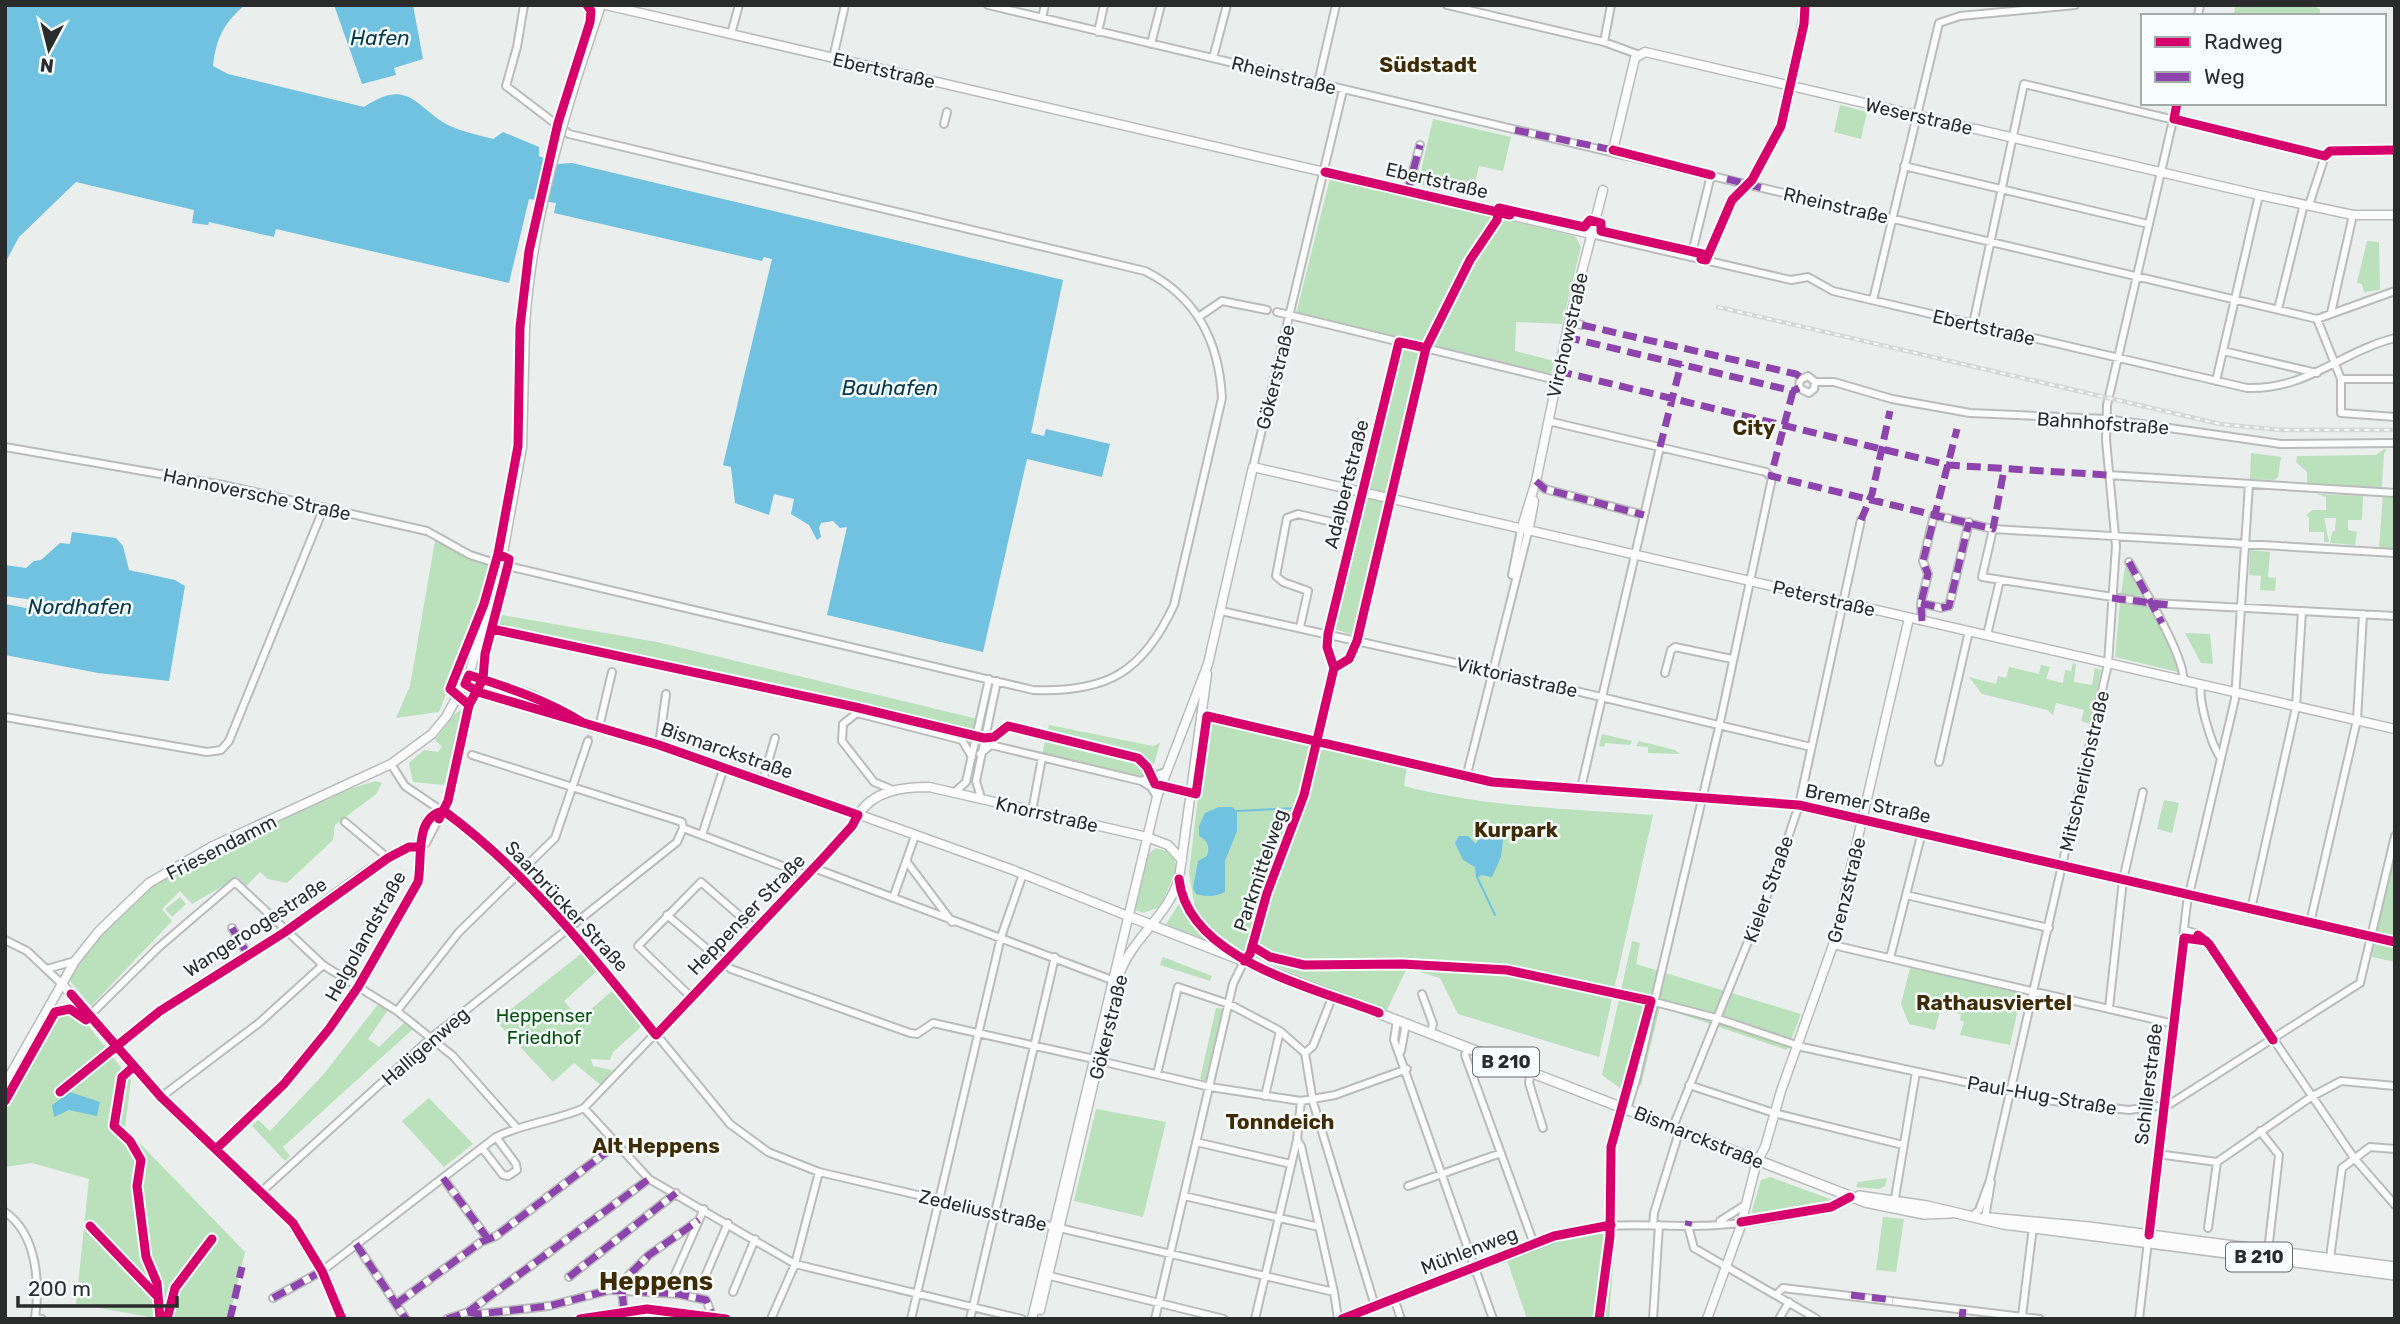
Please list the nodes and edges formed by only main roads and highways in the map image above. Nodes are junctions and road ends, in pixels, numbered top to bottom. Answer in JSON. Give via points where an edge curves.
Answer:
{"nodes":[{"id":1,"x":604,"y":5,"type":"edge"},
{"id":2,"x":1613,"y":150,"type":"road end"},
{"id":3,"x":1603,"y":190,"type":"dead end"},
{"id":4,"x":2395,"y":215,"type":"edge"},
{"id":5,"x":1591,"y":234,"type":"junction"},
{"id":6,"x":1254,"y":467,"type":"joint"},
{"id":7,"x":1525,"y":531,"type":"junction"},
{"id":8,"x":1909,"y":618,"type":"junction"},
{"id":9,"x":1208,"y":664,"type":"junction"},
{"id":10,"x":469,"y":675,"type":"junction"},
{"id":11,"x":465,"y":684,"type":"junction"},
{"id":12,"x":474,"y":690,"type":"junction"},
{"id":13,"x":459,"y":696,"type":"junction"},
{"id":14,"x":582,"y":722,"type":"junction"},
{"id":15,"x":2395,"y":729,"type":"edge"},
{"id":16,"x":897,"y":788,"type":"joint"},
{"id":17,"x":858,"y":815,"type":"junction"},
{"id":18,"x":1147,"y":837,"type":"junction"},
{"id":19,"x":1168,"y":845,"type":"junction"},
{"id":20,"x":1143,"y":852,"type":"junction"},
{"id":21,"x":1182,"y":863,"type":"junction"},
{"id":22,"x":1179,"y":879,"type":"junction"},
{"id":23,"x":1108,"y":909,"type":"junction"},
{"id":24,"x":1128,"y":916,"type":"junction"},
{"id":25,"x":1152,"y":925,"type":"junction"},
{"id":26,"x":1122,"y":938,"type":"junction"},
{"id":27,"x":1244,"y":961,"type":"junction"},
{"id":28,"x":62,"y":984,"type":"junction"},
{"id":29,"x":1097,"y":1060,"type":"junction"},
{"id":30,"x":5,"y":1084,"type":"edge"},
{"id":31,"x":1758,"y":1160,"type":"junction"},
{"id":32,"x":1840,"y":1193,"type":"junction"},
{"id":33,"x":1881,"y":1203,"type":"junction"},
{"id":34,"x":1951,"y":1213,"type":"junction"},
{"id":35,"x":1985,"y":1218,"type":"junction"},
{"id":36,"x":1058,"y":1226,"type":"junction"},
{"id":37,"x":2148,"y":1239,"type":"junction"},
{"id":38,"x":2395,"y":1267,"type":"edge"},
{"id":39,"x":2395,"y":1275,"type":"edge"},
{"id":40,"x":342,"y":1319,"type":"edge"},
{"id":41,"x":1032,"y":1319,"type":"edge"},
{"id":42,"x":1037,"y":1319,"type":"edge"},
{"id":43,"x":1707,"y":1319,"type":"edge"}],
"edges":[{"from":1,"to":5,"type":"main road","name":"Ebertstraße"},
{"from":1,"to":10,"type":"main road","name":"Friesendamm","bridge":true,"via":[[579,71],[538,229],[525,327],[522,447],[501,564]]},
{"from":2,"to":4,"type":"main road","name":"Weserstraße","via":[[1637,54],[1650,53],[2259,195],[2353,215]]},
{"from":3,"to":5,"type":"main road","name":"Virchowstraße"},
{"from":5,"to":7,"type":"main road","name":"Virchowstraße"},
{"from":6,"to":7,"type":"main road","name":"Peterstraße"},
{"from":6,"to":9,"type":"main road","name":"Gökerstraße"},
{"from":7,"to":8,"type":"main road","name":"Peterstraße"},
{"from":8,"to":15,"type":"main road","name":"Peterstraße"},
{"from":8,"to":31,"type":"main road","name":"Grenzstraße","via":[[1833,945]]},
{"from":9,"to":18,"type":"main road","name":"Gökerstraße","via":[[1165,772]]},
{"from":9,"to":21,"type":"main road","name":"Gökerstraße"},
{"from":10,"to":11,"type":"main road","name":"Friesendamm"},
{"from":10,"to":14,"type":"main road","name":"Bismarckstraße","via":[[540,698]]},
{"from":11,"to":12,"type":"main road","name":"Bismarckstraße"},
{"from":11,"to":13,"type":"main road","name":"Friesendamm"},
{"from":12,"to":13,"type":"main road"},
{"from":12,"to":14,"type":"main road","name":"Bismarckstraße"},
{"from":13,"to":28,"type":"main road","name":"Friesendamm","via":[[432,734],[391,764],[211,847],[149,884],[99,931]]},
{"from":14,"to":17,"type":"main road","name":"Bismarckstraße"},
{"from":16,"to":17,"type":"main road","name":"Heppenser Straße","via":[[873,800]]},
{"from":16,"to":18,"type":"main road","name":"Knorrstraße","via":[[955,792]]},
{"from":17,"to":23,"type":"main road","name":"Bismarckstraße"},
{"from":18,"to":19,"type":"main road","name":"Knorrstraße"},
{"from":18,"to":20,"type":"main road","name":"Gökerstraße"},
{"from":19,"to":20,"type":"main road"},
{"from":19,"to":21,"type":"main road"},
{"from":20,"to":24,"type":"main road","name":"Gökerstraße"},
{"from":21,"to":22,"type":"main road","name":"Gökerstraße"},
{"from":22,"to":25,"type":"main road","name":"Gökerstraße","via":[[1171,900]]},
{"from":22,"to":27,"type":"main road","name":"Bismarckstraße","number":"B 210","via":[[1193,919]]},
{"from":23,"to":24,"type":"main road","name":"Bismarckstraße"},
{"from":23,"to":26,"type":"main road","via":[[1120,923]]},
{"from":24,"to":25,"type":"main road","name":"Bismarckstraße","number":"B 210"},
{"from":24,"to":26,"type":"main road","name":"Gökerstraße"},
{"from":25,"to":27,"type":"main road","name":"Bismarckstraße","number":"B 210"},
{"from":25,"to":29,"type":"main road","name":"Gökerstraße","via":[[1126,957]]},
{"from":26,"to":29,"type":"main road","name":"Gökerstraße"},
{"from":27,"to":31,"type":"main road","name":"Bismarckstraße","number":"B 210"},
{"from":28,"to":30,"type":"main road","name":"Friesendamm"},
{"from":28,"to":40,"type":"main road","via":[[162,1097],[293,1223],[322,1271]]},
{"from":29,"to":36,"type":"main road","name":"Gökerstraße"},
{"from":31,"to":32,"type":"main road","name":"Bismarckstraße","number":"B 210"},
{"from":31,"to":43,"type":"main road","name":"Grenzstraße"},
{"from":32,"to":33,"type":"main road","name":"Bismarckstraße","number":"B 210"},
{"from":32,"to":33,"type":"main road","name":"Bismarckstraße","number":"B 210"},
{"from":33,"to":34,"type":"main road","name":"Bismarckstraße","number":"B 210","via":[[1901,1210]]},
{"from":33,"to":34,"type":"main road","name":"Bismarckstraße","number":"B 210","via":[[1893,1200]]},
{"from":34,"to":35,"type":"main road","name":"Bismarckstraße","number":"B 210"},
{"from":35,"to":37,"type":"main road","name":"Bismarckstraße","number":"B 210"},
{"from":35,"to":37,"type":"main road","name":"Bismarckstraße","number":"B 210","via":[[2003,1224]]},
{"from":36,"to":41,"type":"main road","name":"Gökerstraße"},
{"from":36,"to":42,"type":"main road","name":"Gökerstraße"},
{"from":37,"to":38,"type":"main road","name":"Bismarckstraße","number":"B 210"},
{"from":37,"to":39,"type":"main road","name":"Bismarckstraße","number":"B 210"}]}
